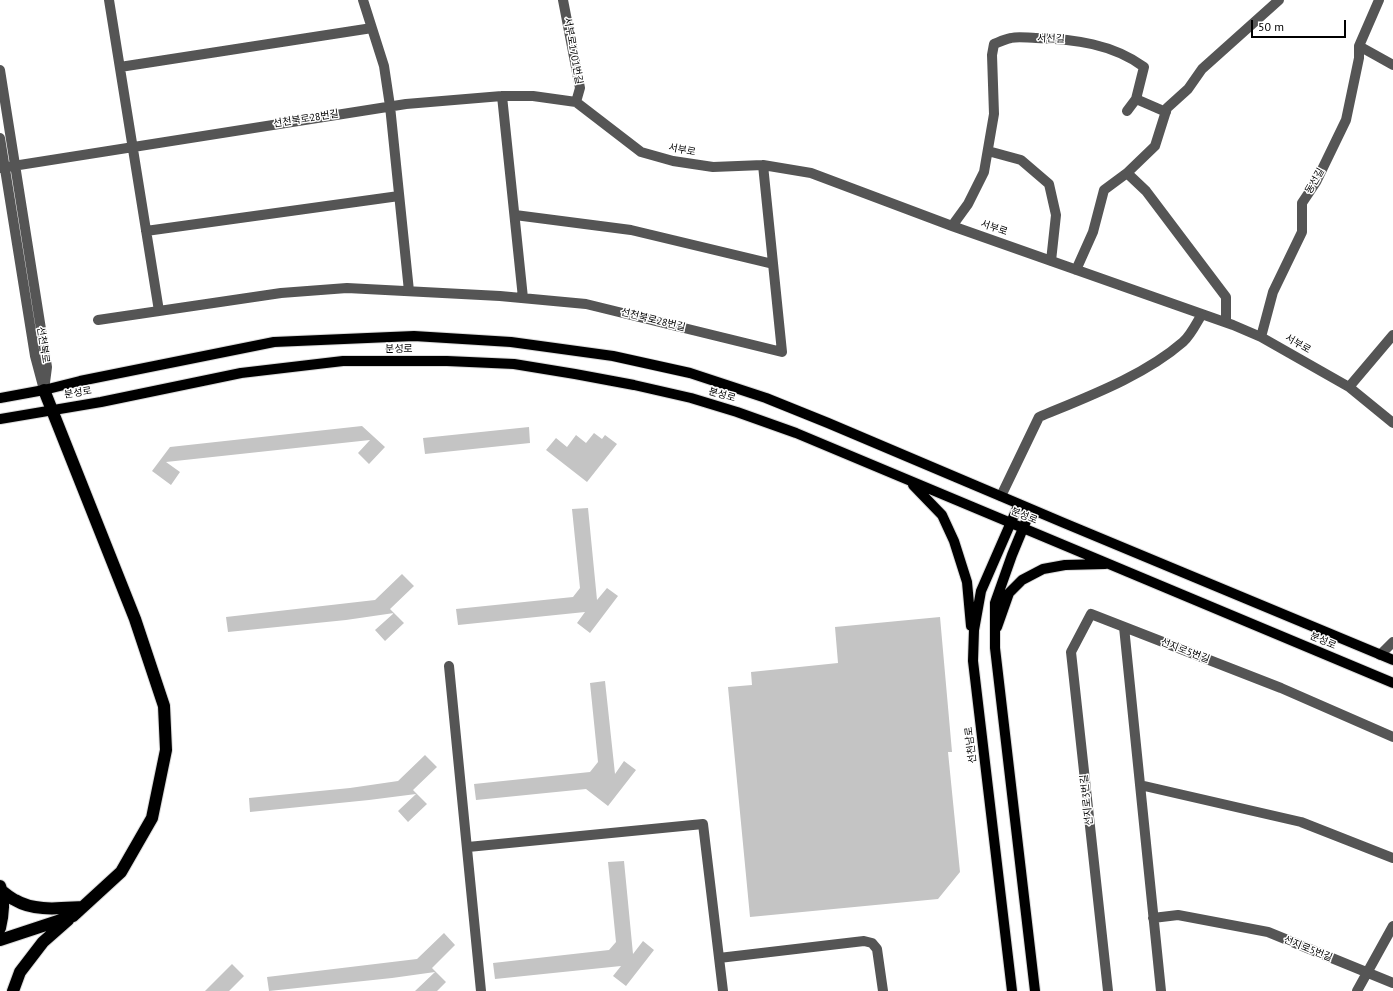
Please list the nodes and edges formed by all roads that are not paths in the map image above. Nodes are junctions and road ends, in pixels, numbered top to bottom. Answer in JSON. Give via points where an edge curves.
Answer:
{"nodes":[{"id":1,"x":109,"y":0,"type":"edge"},
{"id":2,"x":363,"y":0,"type":"edge"},
{"id":3,"x":563,"y":0,"type":"edge"},
{"id":4,"x":1280,"y":0,"type":"edge"},
{"id":5,"x":1378,"y":0,"type":"edge"},
{"id":6,"x":372,"y":28,"type":"junction"},
{"id":7,"x":1359,"y":46,"type":"junction"},
{"id":8,"x":1393,"y":65,"type":"edge"},
{"id":9,"x":120,"y":67,"type":"junction"},
{"id":10,"x":0,"y":70,"type":"edge"},
{"id":11,"x":502,"y":96,"type":"junction"},
{"id":12,"x":1136,"y":99,"type":"junction"},
{"id":13,"x":576,"y":102,"type":"junction"},
{"id":14,"x":390,"y":106,"type":"junction"},
{"id":15,"x":1127,"y":111,"type":"dead end"},
{"id":16,"x":1166,"y":112,"type":"junction"},
{"id":17,"x":0,"y":138,"type":"edge"},
{"id":18,"x":133,"y":147,"type":"junction"},
{"id":19,"x":988,"y":151,"type":"junction"},
{"id":20,"x":763,"y":165,"type":"junction"},
{"id":21,"x":15,"y":166,"type":"junction"},
{"id":22,"x":2,"y":168,"type":"edge"},
{"id":23,"x":1127,"y":173,"type":"junction"},
{"id":24,"x":399,"y":196,"type":"junction"},
{"id":25,"x":515,"y":215,"type":"junction"},
{"id":26,"x":952,"y":226,"type":"junction"},
{"id":27,"x":146,"y":231,"type":"junction"},
{"id":28,"x":1051,"y":261,"type":"junction"},
{"id":29,"x":773,"y":264,"type":"junction"},
{"id":30,"x":1076,"y":270,"type":"junction"},
{"id":31,"x":409,"y":291,"type":"junction"},
{"id":32,"x":523,"y":298,"type":"junction"},
{"id":33,"x":159,"y":311,"type":"junction"},
{"id":34,"x":1202,"y":314,"type":"junction"},
{"id":35,"x":98,"y":320,"type":"dead end"},
{"id":36,"x":1226,"y":322,"type":"junction"},
{"id":37,"x":1393,"y":335,"type":"edge"},
{"id":38,"x":1261,"y":337,"type":"junction"},
{"id":39,"x":1349,"y":387,"type":"junction"},
{"id":40,"x":44,"y":390,"type":"junction"},
{"id":41,"x":0,"y":398,"type":"edge"},
{"id":42,"x":52,"y":410,"type":"junction"},
{"id":43,"x":0,"y":419,"type":"edge"},
{"id":44,"x":1393,"y":423,"type":"edge"},
{"id":45,"x":908,"y":481,"type":"junction"},
{"id":46,"x":1001,"y":496,"type":"junction"},
{"id":47,"x":1020,"y":504,"type":"junction"},
{"id":48,"x":1031,"y":509,"type":"junction"},
{"id":49,"x":1011,"y":524,"type":"junction"},
{"id":50,"x":1022,"y":528,"type":"junction"},
{"id":51,"x":1109,"y":564,"type":"junction"},
{"id":52,"x":1091,"y":614,"type":"joint"},
{"id":53,"x":1124,"y":627,"type":"junction"},
{"id":54,"x":995,"y":634,"type":"junction"},
{"id":55,"x":1393,"y":642,"type":"edge"},
{"id":56,"x":1380,"y":654,"type":"junction"},
{"id":57,"x":1393,"y":660,"type":"edge"},
{"id":58,"x":974,"y":661,"type":"junction"},
{"id":59,"x":449,"y":666,"type":"dead end"},
{"id":60,"x":1393,"y":683,"type":"edge"},
{"id":61,"x":1393,"y":737,"type":"edge"},
{"id":62,"x":1140,"y":785,"type":"junction"},
{"id":63,"x":468,"y":847,"type":"junction"},
{"id":64,"x":1393,"y":858,"type":"edge"},
{"id":65,"x":1,"y":888,"type":"edge"},
{"id":66,"x":83,"y":906,"type":"junction"},
{"id":67,"x":73,"y":916,"type":"junction"},
{"id":68,"x":1153,"y":918,"type":"junction"},
{"id":69,"x":1393,"y":926,"type":"edge"},
{"id":70,"x":0,"y":928,"type":"edge"},
{"id":71,"x":0,"y":940,"type":"edge"},
{"id":72,"x":719,"y":958,"type":"junction"},
{"id":73,"x":1367,"y":972,"type":"junction"},
{"id":74,"x":1393,"y":983,"type":"edge"},
{"id":75,"x":13,"y":991,"type":"edge"},
{"id":76,"x":481,"y":991,"type":"edge"},
{"id":77,"x":723,"y":991,"type":"edge"},
{"id":78,"x":883,"y":991,"type":"edge"},
{"id":79,"x":1012,"y":991,"type":"edge"},
{"id":80,"x":1035,"y":991,"type":"edge"},
{"id":81,"x":1108,"y":991,"type":"edge"},
{"id":82,"x":1161,"y":991,"type":"edge"},
{"id":83,"x":1357,"y":991,"type":"edge"}],
"edges":[{"from":1,"to":9,"type":"street"},
{"from":2,"to":6,"type":"street"},
{"from":3,"to":13,"type":"street","name":"서부로1701번길","via":[[580,88]]},
{"from":4,"to":16,"type":"street","via":[[1202,69],[1188,89],[1167,108]]},
{"from":5,"to":7,"type":"street","name":"동선길"},
{"from":6,"to":9,"type":"street"},
{"from":6,"to":14,"type":"street","via":[[384,66]]},
{"from":7,"to":8,"type":"street"},
{"from":7,"to":38,"type":"street","name":"동선길","via":[[1359,58],[1346,120],[1316,182],[1302,203],[1302,232],[1273,292]]},
{"from":9,"to":18,"type":"street"},
{"from":10,"to":21,"type":"street","name":"선천북로"},
{"from":11,"to":13,"type":"street","name":"선천북로28번길","via":[[533,96]]},
{"from":11,"to":14,"type":"street","name":"선천북로28번길"},
{"from":11,"to":25,"type":"street"},
{"from":12,"to":15,"type":"street"},
{"from":12,"to":16,"type":"street"},
{"from":12,"to":19,"type":"street","name":"서선길","via":[[1144,67],[1137,62],[1105,47],[1073,40],[1011,38],[994,44],[994,114]]},
{"from":13,"to":20,"type":"street","name":"서부로","via":[[641,152],[673,161],[713,167]]},
{"from":14,"to":18,"type":"street","name":"선천북로28번길"},
{"from":14,"to":24,"type":"street"},
{"from":16,"to":23,"type":"street","via":[[1155,146]]},
{"from":17,"to":22,"type":"street","name":"선천북로"},
{"from":18,"to":21,"type":"street","name":"선천북로28번길"},
{"from":18,"to":27,"type":"street"},
{"from":19,"to":26,"type":"street","name":"서선길","via":[[984,172],[968,204]]},
{"from":19,"to":28,"type":"street","via":[[1021,160],[1050,184],[1056,215]]},
{"from":20,"to":26,"type":"street","name":"서부로","via":[[811,173]]},
{"from":20,"to":29,"type":"street"},
{"from":21,"to":22,"type":"street","name":"선천북로28번길"},
{"from":21,"to":40,"type":"street","name":"선천북로","via":[[47,367]]},
{"from":22,"to":40,"type":"street","name":"선천북로","via":[[35,356]]},
{"from":23,"to":30,"type":"street","via":[[1104,190],[1093,232]]},
{"from":23,"to":36,"type":"street","via":[[1146,191],[1226,297]]},
{"from":24,"to":27,"type":"street"},
{"from":24,"to":31,"type":"street"},
{"from":25,"to":29,"type":"street","via":[[631,230]]},
{"from":25,"to":32,"type":"street"},
{"from":26,"to":28,"type":"street","name":"서부로"},
{"from":27,"to":33,"type":"street"},
{"from":28,"to":30,"type":"street","name":"서부로"},
{"from":29,"to":32,"type":"street","name":"선천북로28번길","via":[[782,352],[586,304]]},
{"from":30,"to":34,"type":"street","name":"서부로"},
{"from":31,"to":32,"type":"street","name":"선천북로28번길"},
{"from":31,"to":33,"type":"street","name":"선천북로28번길","via":[[348,288],[281,292]]},
{"from":33,"to":35,"type":"street","name":"선천북로28번길"},
{"from":34,"to":36,"type":"street","name":"서부로"},
{"from":34,"to":46,"type":"street","via":[[1184,341],[1151,365],[1039,417]]},
{"from":36,"to":38,"type":"street","name":"서부로"},
{"from":37,"to":39,"type":"street"},
{"from":38,"to":39,"type":"street","name":"서부로"},
{"from":39,"to":44,"type":"street","name":"서부로"},
{"from":40,"to":41,"type":"main road"},
{"from":40,"to":42,"type":"highway"},
{"from":40,"to":46,"type":"main road","name":"분성로","via":[[274,342],[414,336],[511,342],[613,356],[690,373],[766,398]]},
{"from":42,"to":43,"type":"main road","name":"분성로"},
{"from":42,"to":45,"type":"main road","name":"분성로","via":[[241,373],[343,361],[514,364],[634,385],[690,398],[796,433]]},
{"from":42,"to":66,"type":"highway","via":[[135,619],[164,706],[166,750],[152,818],[121,872]]},
{"from":45,"to":49,"type":"main road","name":"분성로"},
{"from":45,"to":58,"type":"main road","via":[[942,515],[954,541],[967,582]]},
{"from":46,"to":47,"type":"main road","name":"분성로"},
{"from":47,"to":48,"type":"main road","name":"분성로"},
{"from":47,"to":49,"type":"main road","name":"선천남로"},
{"from":48,"to":50,"type":"main road"},
{"from":48,"to":56,"type":"main road","name":"분성로"},
{"from":49,"to":50,"type":"main road","name":"분성로"},
{"from":49,"to":58,"type":"main road","name":"선천남로","via":[[981,591],[974,630]]},
{"from":50,"to":51,"type":"main road","name":"분성로"},
{"from":50,"to":54,"type":"main road","via":[[995,603]]},
{"from":51,"to":54,"type":"main road","via":[[1065,565],[1043,569],[1022,580],[1009,593]]},
{"from":51,"to":60,"type":"main road","name":"분성로"},
{"from":52,"to":53,"type":"street","name":"선지로5번길"},
{"from":52,"to":81,"type":"street","name":"선지로3번길","via":[[1071,652]]},
{"from":53,"to":61,"type":"street","name":"선지로5번길","via":[[1281,688]]},
{"from":53,"to":62,"type":"street"},
{"from":54,"to":80,"type":"main road"},
{"from":55,"to":56,"type":"street"},
{"from":56,"to":57,"type":"main road","name":"분성로"},
{"from":58,"to":79,"type":"main road","name":"선천남로"},
{"from":59,"to":63,"type":"street"},
{"from":62,"to":64,"type":"street","via":[[1301,822]]},
{"from":62,"to":68,"type":"street"},
{"from":63,"to":72,"type":"street","via":[[703,824]]},
{"from":63,"to":76,"type":"street"},
{"from":65,"to":66,"type":"highway","via":[[16,901],[33,907]]},
{"from":65,"to":70,"type":"highway","via":[[3,909]]},
{"from":66,"to":67,"type":"highway"},
{"from":67,"to":71,"type":"highway"},
{"from":67,"to":75,"type":"highway","via":[[42,942],[20,972]]},
{"from":68,"to":73,"type":"street","name":"선지로5번길","via":[[1178,915],[1268,932]]},
{"from":68,"to":82,"type":"street"},
{"from":69,"to":73,"type":"street"},
{"from":72,"to":77,"type":"street"},
{"from":72,"to":78,"type":"street","via":[[864,941],[872,943],[877,949]]},
{"from":73,"to":74,"type":"street","name":"선지로5번길"},
{"from":73,"to":83,"type":"street"}]}
